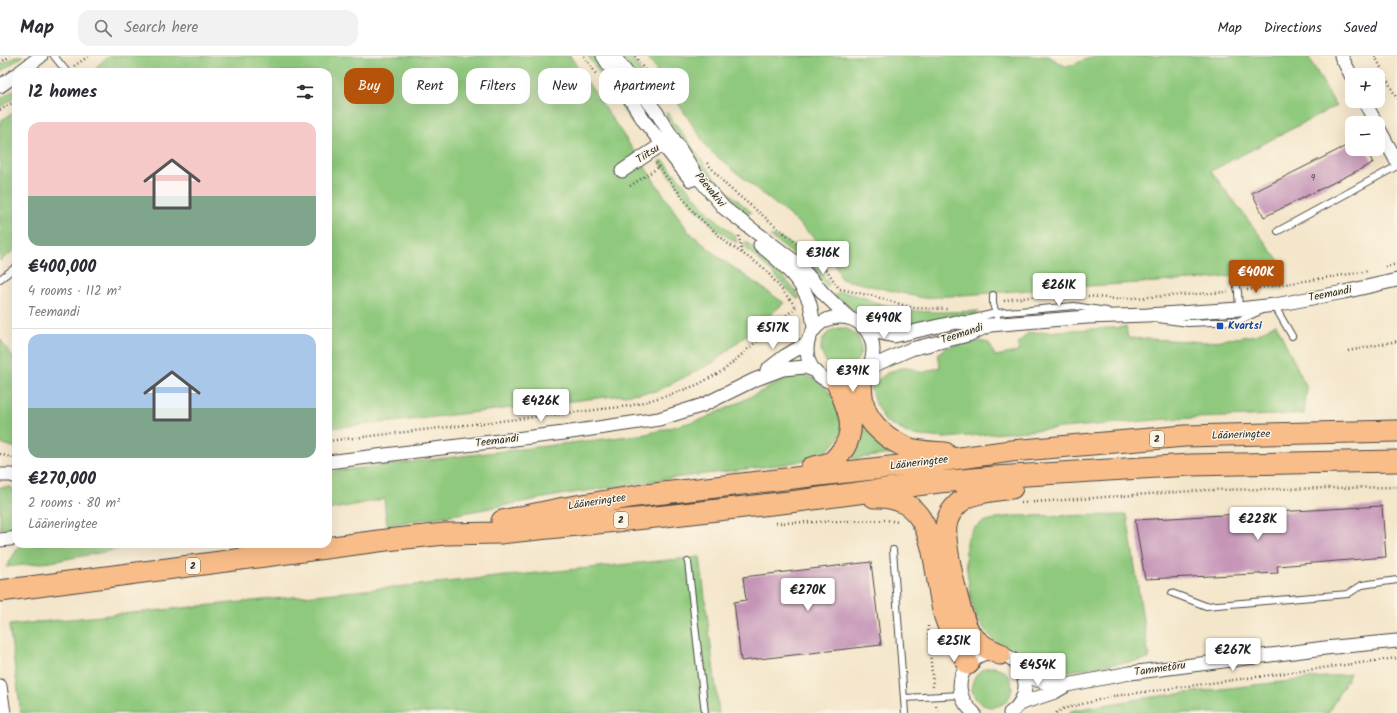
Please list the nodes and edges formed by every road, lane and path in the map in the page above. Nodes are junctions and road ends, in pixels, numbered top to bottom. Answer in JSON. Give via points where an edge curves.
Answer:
{"nodes":[{"id":1,"x":10,"y":56,"type":"edge"},
{"id":2,"x":41,"y":56,"type":"edge"},
{"id":3,"x":54,"y":56,"type":"edge"},
{"id":4,"x":89,"y":56,"type":"edge"},
{"id":5,"x":603,"y":56,"type":"edge"},
{"id":6,"x":614,"y":56,"type":"edge"},
{"id":7,"x":635,"y":56,"type":"edge"},
{"id":8,"x":1341,"y":56,"type":"edge"},
{"id":9,"x":1375,"y":56,"type":"edge"},
{"id":10,"x":0,"y":63,"type":"edge"},
{"id":11,"x":25,"y":68,"type":"edge"},
{"id":12,"x":64,"y":68,"type":"edge"},
{"id":13,"x":71,"y":68,"type":"edge"},
{"id":14,"x":643,"y":68,"type":"edge"},
{"id":15,"x":1347,"y":68,"type":"edge"},
{"id":16,"x":12,"y":78,"type":"edge"},
{"id":17,"x":0,"y":86,"type":"edge"},
{"id":18,"x":1397,"y":99,"type":"edge"},
{"id":19,"x":12,"y":103,"type":"edge"},
{"id":20,"x":0,"y":110,"type":"edge"},
{"id":21,"x":668,"y":140,"type":"junction"},
{"id":22,"x":1385,"y":140,"type":"edge"},
{"id":23,"x":706,"y":162,"type":"dead end"},
{"id":24,"x":1397,"y":162,"type":"edge"},
{"id":25,"x":1397,"y":166,"type":"edge"},
{"id":26,"x":659,"y":167,"type":"dead end"},
{"id":27,"x":622,"y":171,"type":"dead end"},
{"id":28,"x":630,"y":186,"type":"dead end"},
{"id":29,"x":1278,"y":231,"type":"dead end"},
{"id":30,"x":12,"y":270,"type":"edge"},
{"id":31,"x":0,"y":279,"type":"edge"},
{"id":32,"x":1397,"y":280,"type":"edge"},
{"id":33,"x":1236,"y":282,"type":"dead end"},
{"id":34,"x":839,"y":289,"type":"dead end"},
{"id":35,"x":994,"y":295,"type":"dead end"},
{"id":36,"x":1275,"y":305,"type":"junction"},
{"id":37,"x":1239,"y":309,"type":"junction"},
{"id":38,"x":1131,"y":316,"type":"junction"},
{"id":39,"x":848,"y":317,"type":"junction"},
{"id":40,"x":995,"y":321,"type":"junction"},
{"id":41,"x":814,"y":329,"type":"junction"},
{"id":42,"x":866,"y":329,"type":"junction"},
{"id":43,"x":1292,"y":336,"type":"dead end"},
{"id":44,"x":1397,"y":341,"type":"edge"},
{"id":45,"x":807,"y":343,"type":"junction"},
{"id":46,"x":1348,"y":351,"type":"dead end"},
{"id":47,"x":813,"y":370,"type":"junction"},
{"id":48,"x":864,"y":372,"type":"junction"},
{"id":49,"x":754,"y":380,"type":"junction"},
{"id":50,"x":837,"y":383,"type":"junction"},
{"id":51,"x":1397,"y":431,"type":"edge"},
{"id":52,"x":1011,"y":451,"type":"junction"},
{"id":53,"x":0,"y":454,"type":"edge"},
{"id":54,"x":12,"y":458,"type":"edge"},
{"id":55,"x":1397,"y":461,"type":"edge"},
{"id":56,"x":332,"y":462,"type":"edge"},
{"id":57,"x":1123,"y":469,"type":"junction"},
{"id":58,"x":1,"y":474,"type":"edge"},
{"id":59,"x":12,"y":476,"type":"edge"},
{"id":60,"x":774,"y":479,"type":"junction"},
{"id":61,"x":1397,"y":487,"type":"edge"},
{"id":62,"x":798,"y":501,"type":"junction"},
{"id":63,"x":1020,"y":503,"type":"dead end"},
{"id":64,"x":445,"y":534,"type":"junction"},
{"id":65,"x":9,"y":539,"type":"edge"},
{"id":66,"x":332,"y":547,"type":"edge"},
{"id":67,"x":325,"y":548,"type":"edge"},
{"id":68,"x":893,"y":550,"type":"dead end"},
{"id":69,"x":0,"y":552,"type":"edge"},
{"id":70,"x":688,"y":562,"type":"dead end"},
{"id":71,"x":1397,"y":580,"type":"edge"},
{"id":72,"x":0,"y":591,"type":"edge"},
{"id":73,"x":1172,"y":593,"type":"dead end"},
{"id":74,"x":928,"y":625,"type":"dead end"},
{"id":75,"x":1397,"y":641,"type":"edge"},
{"id":76,"x":1000,"y":654,"type":"junction"},
{"id":77,"x":1397,"y":658,"type":"edge"},
{"id":78,"x":968,"y":664,"type":"junction"},
{"id":79,"x":1023,"y":675,"type":"junction"},
{"id":80,"x":1068,"y":685,"type":"junction"},
{"id":81,"x":0,"y":686,"type":"edge"},
{"id":82,"x":961,"y":695,"type":"junction"},
{"id":83,"x":934,"y":697,"type":"junction"},
{"id":84,"x":904,"y":698,"type":"junction"},
{"id":85,"x":1014,"y":709,"type":"edge"},
{"id":86,"x":972,"y":712,"type":"edge"},
{"id":87,"x":4,"y":713,"type":"edge"},
{"id":88,"x":705,"y":713,"type":"edge"},
{"id":89,"x":905,"y":713,"type":"edge"},
{"id":90,"x":938,"y":713,"type":"edge"},
{"id":91,"x":1056,"y":713,"type":"edge"}],
"edges":[{"from":1,"to":10,"type":"path"},
{"from":2,"to":11,"type":"street"},
{"from":3,"to":12,"type":"lane"},
{"from":4,"to":13,"type":"path"},
{"from":5,"to":21,"type":"street","name":"Päevakivi","via":[[644,121]]},
{"from":6,"to":21,"type":"street","name":"Päevakivi"},
{"from":7,"to":14,"type":"path"},
{"from":8,"to":15,"type":"street"},
{"from":9,"to":18,"type":"path"},
{"from":16,"to":17,"type":"street"},
{"from":19,"to":20,"type":"path"},
{"from":21,"to":27,"type":"street","name":"Tiitsu"},
{"from":21,"to":39,"type":"street","name":"Päevakivi","via":[[724,208],[798,264]]},
{"from":21,"to":41,"type":"street","name":"Päevakivi","via":[[709,203],[773,255],[797,281],[812,310]]},
{"from":22,"to":24,"type":"street"},
{"from":23,"to":34,"type":"path","via":[[727,186],[803,248],[828,272]]},
{"from":25,"to":29,"type":"lane"},
{"from":26,"to":28,"type":"path"},
{"from":30,"to":31,"type":"lane"},
{"from":32,"to":36,"type":"street","name":"Teemandi"},
{"from":33,"to":37,"type":"lane"},
{"from":35,"to":40,"type":"lane"},
{"from":36,"to":37,"type":"street","name":"Teemandi"},
{"from":36,"to":38,"type":"lane","via":[[1238,321],[1188,323]]},
{"from":36,"to":43,"type":"lane"},
{"from":37,"to":38,"type":"street","name":"Teemandi"},
{"from":38,"to":40,"type":"street","name":"Teemandi"},
{"from":39,"to":41,"type":"street","via":[[837,316],[827,319]]},
{"from":39,"to":42,"type":"street","name":"Teemandi"},
{"from":40,"to":42,"type":"street","name":"Teemandi","via":[[956,322],[894,336]]},
{"from":40,"to":48,"type":"street","name":"Teemandi","via":[[968,334],[911,349]]},
{"from":41,"to":45,"type":"street"},
{"from":42,"to":48,"type":"street","via":[[873,348],[872,358]]},
{"from":44,"to":46,"type":"path"},
{"from":45,"to":47,"type":"street","via":[[807,353]]},
{"from":45,"to":49,"type":"street","name":"Teemandi"},
{"from":47,"to":49,"type":"street","name":"Teemandi","via":[[805,367],[783,368]]},
{"from":47,"to":50,"type":"street","name":"Teemandi"},
{"from":48,"to":50,"type":"street","name":"Teemandi","via":[[854,380]]},
{"from":48,"to":52,"type":"highway","via":[[861,392],[864,408],[873,424],[892,441],[909,448],[932,452]]},
{"from":49,"to":56,"type":"street","name":"Teemandi","via":[[703,405],[659,419]]},
{"from":50,"to":60,"type":"highway","via":[[848,409],[851,427],[848,440],[839,455],[831,462]]},
{"from":51,"to":52,"type":"highway","name":"Lääneringtee","number":"2","via":[[1185,436]]},
{"from":52,"to":60,"type":"highway","name":"Lääneringtee","number":"2"},
{"from":53,"to":54,"type":"path"},
{"from":55,"to":57,"type":"highway","name":"Lääneringtee","number":"2","via":[[1190,465]]},
{"from":57,"to":62,"type":"highway","name":"Lääneringtee","number":"2","via":[[953,481]]},
{"from":57,"to":76,"type":"highway","via":[[978,494],[967,497],[950,515],[946,526],[947,542],[963,620],[971,635],[984,648]]},
{"from":58,"to":59,"type":"street"},
{"from":60,"to":64,"type":"highway","name":"Lääneringtee","number":"2","via":[[637,496]]},
{"from":61,"to":63,"type":"path","via":[[1206,490]]},
{"from":62,"to":64,"type":"highway","name":"Lääneringtee","number":"2","via":[[500,533]]},
{"from":62,"to":78,"type":"highway","via":[[882,496],[908,504],[918,512],[927,529],[935,559],[944,614]]},
{"from":64,"to":66,"type":"highway","name":"Lääneringtee","number":"2"},
{"from":65,"to":69,"type":"street"},
{"from":67,"to":72,"type":"highway","name":"Lääneringtee","number":"2"},
{"from":68,"to":84,"type":"lane"},
{"from":70,"to":88,"type":"lane"},
{"from":71,"to":73,"type":"lane","via":[[1362,585],[1348,594],[1206,606]]},
{"from":74,"to":83,"type":"path"},
{"from":75,"to":80,"type":"street","name":"Tammetõru","via":[[1138,672]]},
{"from":76,"to":78,"type":"street","via":[[982,654]]},
{"from":76,"to":79,"type":"street","via":[[1018,665]]},
{"from":77,"to":91,"type":"path","via":[[1114,696]]},
{"from":78,"to":82,"type":"street","via":[[962,673]]},
{"from":79,"to":80,"type":"street","name":"Tammetõru","via":[[1046,683]]},
{"from":79,"to":85,"type":"street","via":[[1024,696]]},
{"from":80,"to":85,"type":"street","name":"Tammetõru"},
{"from":81,"to":87,"type":"street"},
{"from":82,"to":83,"type":"lane"},
{"from":82,"to":86,"type":"street"},
{"from":83,"to":84,"type":"lane"},
{"from":83,"to":90,"type":"path"},
{"from":84,"to":89,"type":"lane"}]}
